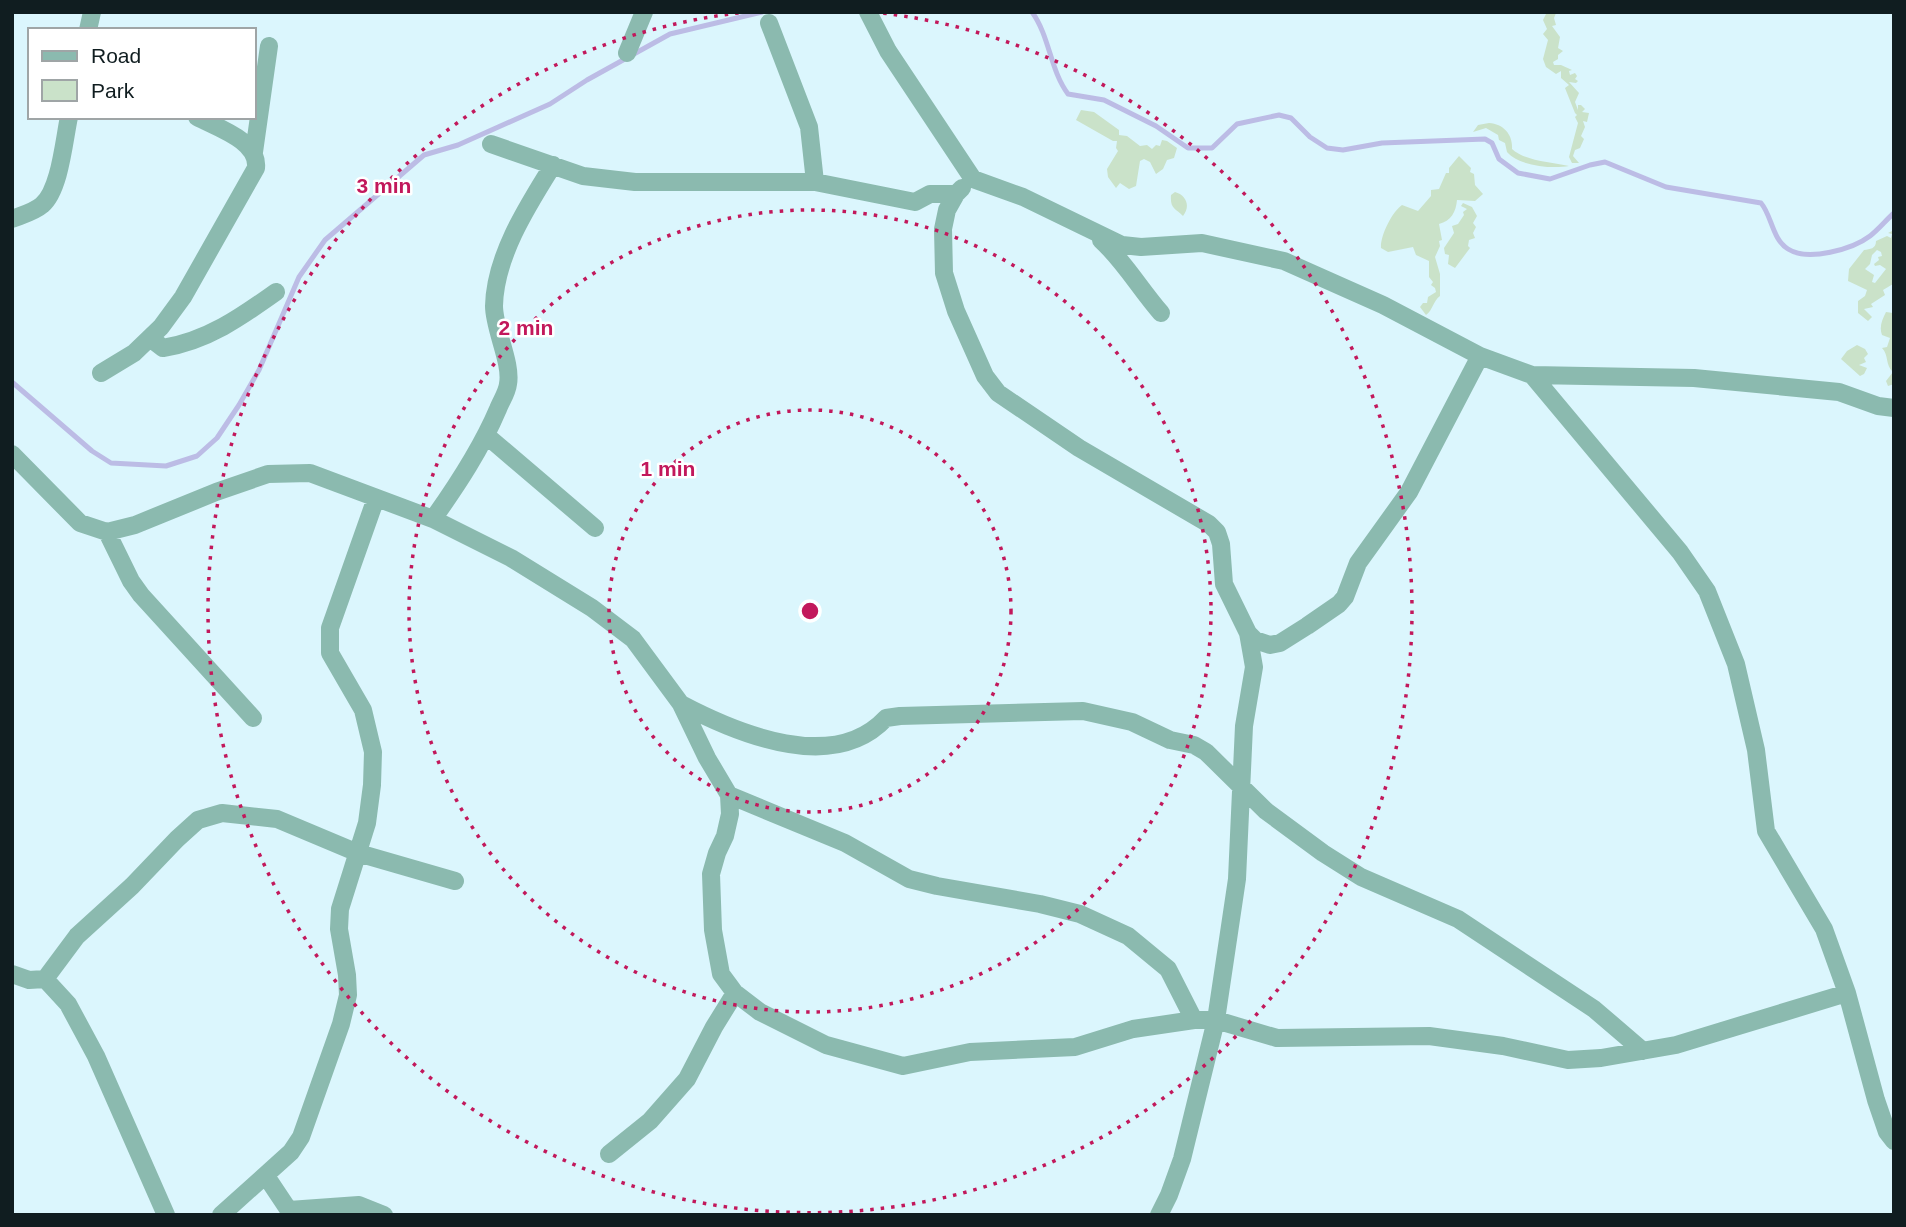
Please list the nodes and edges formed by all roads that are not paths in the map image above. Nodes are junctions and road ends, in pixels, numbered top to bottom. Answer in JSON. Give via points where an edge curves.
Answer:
{"nodes":[{"id":1,"x":645,"y":12,"type":"edge"},
{"id":2,"x":868,"y":12,"type":"edge"},
{"id":3,"x":769,"y":23,"type":"dead end"},
{"id":4,"x":269,"y":47,"type":"dead end"},
{"id":5,"x":627,"y":53,"type":"dead end"},
{"id":6,"x":69,"y":119,"type":"edge"},
{"id":7,"x":201,"y":119,"type":"edge"},
{"id":8,"x":491,"y":144,"type":"dead end"},
{"id":9,"x":254,"y":152,"type":"junction"},
{"id":10,"x":553,"y":164,"type":"junction"},
{"id":11,"x":973,"y":179,"type":"junction"},
{"id":12,"x":816,"y":182,"type":"junction"},
{"id":13,"x":956,"y":194,"type":"junction"},
{"id":14,"x":915,"y":202,"type":"junction"},
{"id":15,"x":12,"y":219,"type":"edge"},
{"id":16,"x":943,"y":229,"type":"junction"},
{"id":17,"x":1093,"y":233,"type":"junction"},
{"id":18,"x":276,"y":292,"type":"dead end"},
{"id":19,"x":1161,"y":313,"type":"dead end"},
{"id":20,"x":150,"y":338,"type":"junction"},
{"id":21,"x":1480,"y":355,"type":"junction"},
{"id":22,"x":101,"y":373,"type":"dead end"},
{"id":23,"x":1532,"y":374,"type":"junction"},
{"id":24,"x":1894,"y":408,"type":"edge"},
{"id":25,"x":487,"y":436,"type":"junction"},
{"id":26,"x":12,"y":453,"type":"edge"},
{"id":27,"x":376,"y":498,"type":"junction"},
{"id":28,"x":433,"y":519,"type":"junction"},
{"id":29,"x":596,"y":528,"type":"dead end"},
{"id":30,"x":107,"y":532,"type":"junction"},
{"id":31,"x":1248,"y":633,"type":"junction"},
{"id":32,"x":1280,"y":643,"type":"junction"},
{"id":33,"x":1252,"y":673,"type":"junction"},
{"id":34,"x":681,"y":704,"type":"junction"},
{"id":35,"x":253,"y":718,"type":"dead end"},
{"id":36,"x":1242,"y":785,"type":"junction"},
{"id":37,"x":729,"y":795,"type":"junction"},
{"id":38,"x":358,"y":853,"type":"junction"},
{"id":39,"x":455,"y":881,"type":"dead end"},
{"id":40,"x":12,"y":974,"type":"edge"},
{"id":41,"x":45,"y":979,"type":"junction"},
{"id":42,"x":735,"y":993,"type":"junction"},
{"id":43,"x":1847,"y":993,"type":"junction"},
{"id":44,"x":1194,"y":1020,"type":"junction"},
{"id":45,"x":1216,"y":1020,"type":"junction"},
{"id":46,"x":1643,"y":1051,"type":"junction"},
{"id":47,"x":1894,"y":1141,"type":"edge"},
{"id":48,"x":609,"y":1154,"type":"dead end"},
{"id":49,"x":266,"y":1176,"type":"junction"},
{"id":50,"x":291,"y":1212,"type":"edge"},
{"id":51,"x":166,"y":1215,"type":"edge"},
{"id":52,"x":222,"y":1215,"type":"edge"},
{"id":53,"x":384,"y":1215,"type":"edge"},
{"id":54,"x":1159,"y":1215,"type":"edge"}],
"edges":[{"from":1,"to":5,"type":"street"},
{"from":2,"to":11,"type":"street","via":[[888,51]]},
{"from":3,"to":12,"type":"street","via":[[809,127]]},
{"from":4,"to":9,"type":"street"},
{"from":6,"to":15,"type":"street","via":[[50,195],[33,211]]},
{"from":7,"to":9,"type":"street"},
{"from":8,"to":10,"type":"street"},
{"from":9,"to":20,"type":"street","via":[[256,168],[248,184],[183,297]]},
{"from":10,"to":12,"type":"street","via":[[583,176],[635,182]]},
{"from":10,"to":25,"type":"street","via":[[523,213],[500,272],[494,306],[508,386]]},
{"from":11,"to":13,"type":"street"},
{"from":11,"to":17,"type":"street","via":[[1023,197]]},
{"from":12,"to":14,"type":"street"},
{"from":13,"to":14,"type":"street","via":[[930,194]]},
{"from":13,"to":16,"type":"street"},
{"from":14,"to":16,"type":"street","via":[[930,209]]},
{"from":16,"to":31,"type":"street","via":[[944,273],[985,376],[998,393],[1036,421],[1217,531],[1223,582]]},
{"from":17,"to":19,"type":"street"},
{"from":17,"to":21,"type":"street","via":[[1122,246],[1202,243],[1284,261],[1384,305]]},
{"from":18,"to":20,"type":"street","via":[[231,324],[178,346],[163,348]]},
{"from":20,"to":22,"type":"street"},
{"from":21,"to":23,"type":"street"},
{"from":21,"to":32,"type":"street","via":[[1409,492],[1358,562],[1345,597]]},
{"from":23,"to":24,"type":"street","via":[[1708,380],[1839,392]]},
{"from":23,"to":43,"type":"street","via":[[1707,591],[1736,664],[1756,750],[1766,831],[1824,929]]},
{"from":25,"to":28,"type":"street"},
{"from":25,"to":29,"type":"street"},
{"from":26,"to":30,"type":"street","via":[[80,523]]},
{"from":27,"to":28,"type":"street"},
{"from":27,"to":30,"type":"street","via":[[310,473],[268,474]]},
{"from":27,"to":38,"type":"street","via":[[330,628],[330,653],[363,710],[373,752],[367,823]]},
{"from":28,"to":34,"type":"street","via":[[512,558],[592,608],[633,639]]},
{"from":30,"to":35,"type":"street","via":[[141,595]]},
{"from":31,"to":32,"type":"street","via":[[1264,644]]},
{"from":31,"to":33,"type":"street"},
{"from":32,"to":33,"type":"street"},
{"from":33,"to":36,"type":"street"},
{"from":34,"to":36,"type":"street","via":[[719,724],[768,740],[830,747],[859,738],[886,718],[1083,711],[1132,722],[1170,740],[1194,745]]},
{"from":34,"to":37,"type":"street"},
{"from":36,"to":45,"type":"street","via":[[1237,879]]},
{"from":36,"to":46,"type":"street","via":[[1266,811],[1323,853],[1362,877],[1458,919],[1594,1009]]},
{"from":37,"to":42,"type":"street","via":[[725,836],[711,874],[713,930],[721,974]]},
{"from":37,"to":44,"type":"street","via":[[845,843],[909,879],[1080,914],[1128,936],[1168,969]]},
{"from":38,"to":39,"type":"street"},
{"from":38,"to":41,"type":"street","via":[[277,819],[222,813],[198,820],[77,936]]},
{"from":38,"to":49,"type":"street","via":[[340,909],[348,995],[341,1024],[301,1137]]},
{"from":40,"to":41,"type":"street"},
{"from":41,"to":51,"type":"street","via":[[68,1004],[96,1056]]},
{"from":42,"to":44,"type":"street","via":[[760,1012],[826,1045],[903,1066],[970,1052],[1075,1047],[1133,1029]]},
{"from":42,"to":48,"type":"street","via":[[687,1079],[650,1121]]},
{"from":43,"to":46,"type":"street"},
{"from":43,"to":47,"type":"street","via":[[1876,1100]]},
{"from":44,"to":45,"type":"street"},
{"from":45,"to":46,"type":"street","via":[[1277,1038],[1429,1036],[1567,1060]]},
{"from":45,"to":54,"type":"street","via":[[1182,1159]]},
{"from":49,"to":50,"type":"street"},
{"from":49,"to":52,"type":"street"},
{"from":50,"to":53,"type":"street","via":[[359,1205]]}]}
